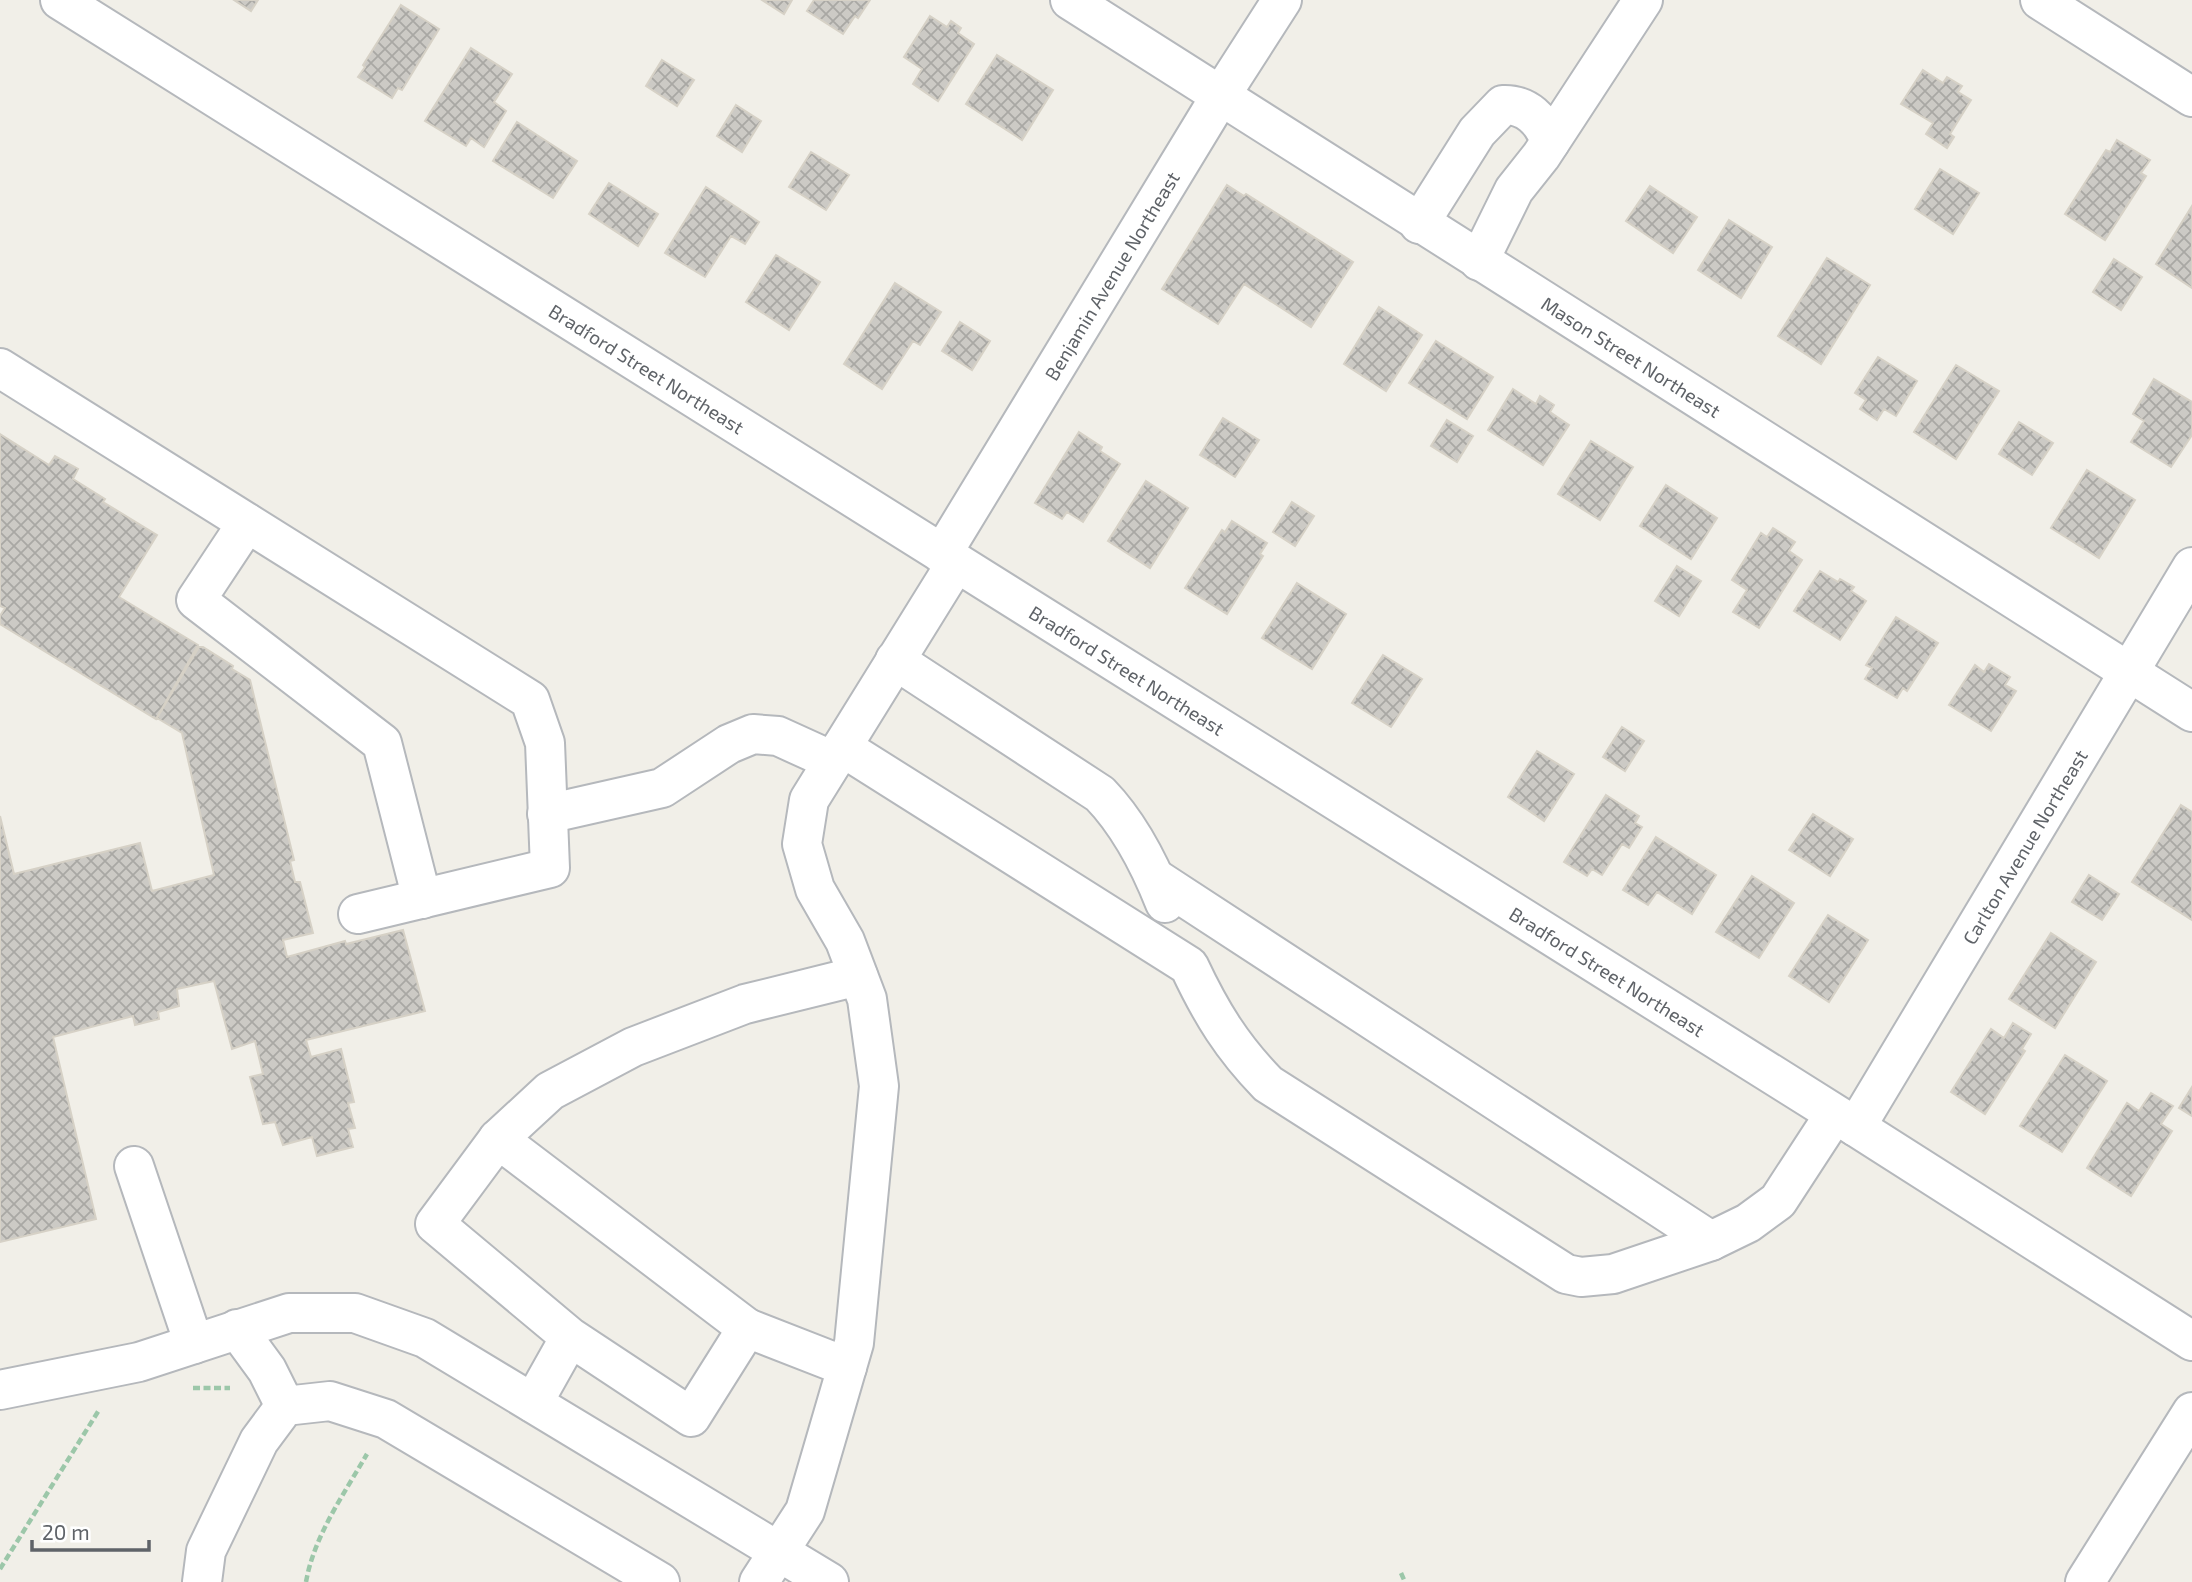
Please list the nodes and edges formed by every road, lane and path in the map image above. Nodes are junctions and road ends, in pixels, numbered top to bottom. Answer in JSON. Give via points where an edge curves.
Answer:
{"nodes":[{"id":1,"x":60,"y":0,"type":"edge"},
{"id":2,"x":1069,"y":0,"type":"edge"},
{"id":3,"x":1282,"y":0,"type":"edge"},
{"id":4,"x":1643,"y":0,"type":"edge"},
{"id":5,"x":2040,"y":0,"type":"edge"},
{"id":6,"x":1221,"y":95,"type":"junction"},
{"id":7,"x":2192,"y":97,"type":"edge"},
{"id":8,"x":1550,"y":142,"type":"junction"},
{"id":9,"x":1419,"y":224,"type":"junction"},
{"id":10,"x":1479,"y":261,"type":"junction"},
{"id":11,"x":0,"y":368,"type":"edge"},
{"id":12,"x":247,"y":523,"type":"junction"},
{"id":13,"x":949,"y":558,"type":"junction"},
{"id":14,"x":2192,"y":567,"type":"edge"},
{"id":15,"x":895,"y":660,"type":"junction"},
{"id":16,"x":2129,"y":672,"type":"junction"},
{"id":17,"x":2192,"y":712,"type":"edge"},
{"id":18,"x":837,"y":754,"type":"junction"},
{"id":19,"x":547,"y":814,"type":"junction"},
{"id":20,"x":1155,"y":878,"type":"junction"},
{"id":21,"x":422,"y":899,"type":"junction"},
{"id":22,"x":358,"y":914,"type":"dead end"},
{"id":23,"x":1189,"y":966,"type":"junction"},
{"id":24,"x":858,"y":976,"type":"junction"},
{"id":25,"x":1845,"y":1121,"type":"junction"},
{"id":26,"x":498,"y":1139,"type":"junction"},
{"id":27,"x":134,"y":1166,"type":"dead end"},
{"id":28,"x":1712,"y":1241,"type":"junction"},
{"id":29,"x":747,"y":1328,"type":"junction"},
{"id":30,"x":237,"y":1329,"type":"junction"},
{"id":31,"x":570,"y":1337,"type":"junction"},
{"id":32,"x":2192,"y":1341,"type":"edge"},
{"id":33,"x":194,"y":1343,"type":"junction"},
{"id":34,"x":847,"y":1367,"type":"junction"},
{"id":35,"x":0,"y":1390,"type":"edge"},
{"id":36,"x":104,"y":1402,"type":"dead end"},
{"id":37,"x":533,"y":1403,"type":"junction"},
{"id":38,"x":285,"y":1406,"type":"junction"},
{"id":39,"x":2192,"y":1412,"type":"edge"},
{"id":40,"x":386,"y":1419,"type":"junction"},
{"id":41,"x":769,"y":1567,"type":"edge"},
{"id":42,"x":0,"y":1569,"type":"edge"},
{"id":43,"x":1401,"y":1573,"type":"dead end"},
{"id":44,"x":202,"y":1582,"type":"edge"},
{"id":45,"x":306,"y":1582,"type":"edge"},
{"id":46,"x":660,"y":1582,"type":"edge"},
{"id":47,"x":829,"y":1582,"type":"edge"},
{"id":48,"x":1405,"y":1582,"type":"edge"},
{"id":49,"x":2085,"y":1582,"type":"edge"}],
"edges":[{"from":1,"to":13,"type":"street","name":"Bradford Street Northeast"},
{"from":2,"to":6,"type":"street","name":"Mason Street Northeast"},
{"from":3,"to":6,"type":"street","name":"Benjamin Avenue Northeast"},
{"from":4,"to":8,"type":"street"},
{"from":5,"to":7,"type":"street"},
{"from":6,"to":9,"type":"street","name":"Mason Street Northeast"},
{"from":6,"to":13,"type":"street","name":"Benjamin Avenue Northeast"},
{"from":8,"to":9,"type":"street","via":[[1535,117],[1514,105],[1503,105],[1476,132]]},
{"from":8,"to":10,"type":"street","via":[[1514,190]]},
{"from":9,"to":10,"type":"street","name":"Mason Street Northeast"},
{"from":10,"to":16,"type":"street","name":"Mason Street Northeast"},
{"from":11,"to":12,"type":"street"},
{"from":12,"to":19,"type":"street","via":[[530,700],[545,743]]},
{"from":12,"to":21,"type":"street","via":[[196,600],[383,743]]},
{"from":13,"to":15,"type":"street","name":"Benjamin Avenue Northeast"},
{"from":13,"to":25,"type":"street","name":"Bradford Street Northeast"},
{"from":14,"to":16,"type":"street","name":"Carlton Avenue Northeast"},
{"from":15,"to":18,"type":"street","name":"Benjamin Avenue Northeast"},
{"from":15,"to":20,"type":"street","name":"Carlton Avenue Northeast","via":[[1100,794],[1113,807]]},
{"from":16,"to":17,"type":"street","name":"Mason Street Northeast"},
{"from":16,"to":25,"type":"street","name":"Carlton Avenue Northeast"},
{"from":18,"to":19,"type":"street","via":[[778,736],[753,734],[729,744],[662,788]]},
{"from":18,"to":23,"type":"street"},
{"from":18,"to":24,"type":"street","name":"Benjamin Avenue Northeast","via":[[809,800],[802,844],[815,889],[845,941]]},
{"from":19,"to":21,"type":"street","via":[[550,868]]},
{"from":20,"to":23,"type":"street","name":"Carlton Avenue Northeast"},
{"from":20,"to":28,"type":"street"},
{"from":21,"to":22,"type":"street"},
{"from":23,"to":28,"type":"street","name":"Carlton Avenue Northeast","via":[[1214,1017],[1268,1084],[1566,1274],[1612,1274]]},
{"from":24,"to":26,"type":"street","via":[[746,1004],[633,1047],[550,1091]]},
{"from":24,"to":34,"type":"street","name":"Benjamin Avenue Northeast","via":[[867,999],[879,1086],[854,1343]]},
{"from":25,"to":28,"type":"street","name":"Carlton Avenue Northeast","via":[[1778,1200],[1748,1223]]},
{"from":25,"to":32,"type":"street","name":"Bradford Street Northeast"},
{"from":26,"to":29,"type":"street"},
{"from":26,"to":31,"type":"street","via":[[435,1224]]},
{"from":27,"to":33,"type":"street"},
{"from":29,"to":31,"type":"street","via":[[691,1417]]},
{"from":29,"to":34,"type":"street"},
{"from":30,"to":33,"type":"street"},
{"from":30,"to":37,"type":"street","via":[[289,1313],[355,1313],[425,1338]]},
{"from":30,"to":38,"type":"street","via":[[267,1370]]},
{"from":31,"to":37,"type":"street"},
{"from":33,"to":35,"type":"street","via":[[139,1362]]},
{"from":34,"to":41,"type":"street","name":"Benjamin Avenue Northeast","via":[[805,1511]]},
{"from":36,"to":42,"type":"path"},
{"from":37,"to":41,"type":"street"},
{"from":38,"to":40,"type":"street","via":[[330,1401]]},
{"from":38,"to":44,"type":"street","via":[[259,1441],[206,1551]]},
{"from":39,"to":49,"type":"street"},
{"from":40,"to":45,"type":"path","via":[[329,1520]]},
{"from":40,"to":46,"type":"street"},
{"from":41,"to":47,"type":"street"},
{"from":43,"to":48,"type":"path"}]}
